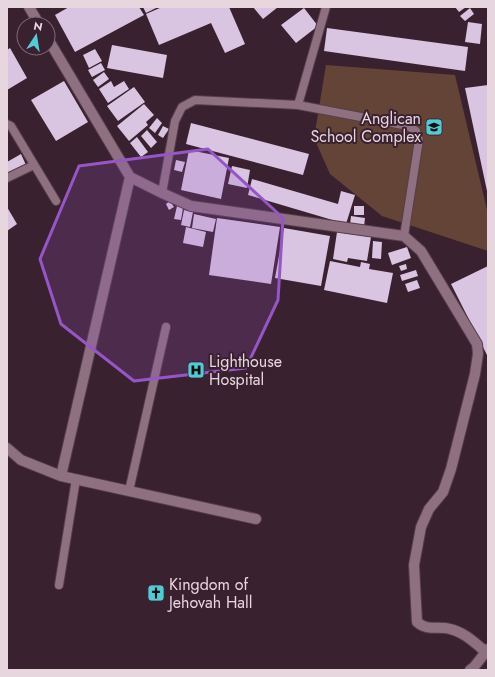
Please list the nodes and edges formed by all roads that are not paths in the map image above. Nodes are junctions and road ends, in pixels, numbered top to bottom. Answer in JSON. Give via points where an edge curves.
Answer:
{"nodes":[{"id":1,"x":29,"y":7,"type":"edge"},
{"id":2,"x":326,"y":7,"type":"edge"},
{"id":3,"x":34,"y":16,"type":"edge"},
{"id":4,"x":56,"y":52,"type":"edge"},
{"id":5,"x":298,"y":106,"type":"junction"},
{"id":6,"x":7,"y":124,"type":"edge"},
{"id":7,"x":34,"y":165,"type":"junction"},
{"id":8,"x":130,"y":177,"type":"junction"},
{"id":9,"x":7,"y":178,"type":"edge"},
{"id":10,"x":162,"y":193,"type":"junction"},
{"id":11,"x":56,"y":201,"type":"dead end"},
{"id":12,"x":404,"y":236,"type":"junction"},
{"id":13,"x":166,"y":327,"type":"dead end"},
{"id":14,"x":7,"y":448,"type":"edge"},
{"id":15,"x":61,"y":476,"type":"junction"},
{"id":16,"x":76,"y":479,"type":"junction"},
{"id":17,"x":129,"y":491,"type":"junction"},
{"id":18,"x":256,"y":519,"type":"dead end"},
{"id":19,"x":59,"y":585,"type":"dead end"},
{"id":20,"x":487,"y":651,"type":"edge"},
{"id":21,"x":470,"y":670,"type":"edge"}],
"edges":[{"from":1,"to":3,"type":"street"},
{"from":2,"to":5,"type":"lane"},
{"from":4,"to":8,"type":"street"},
{"from":5,"to":10,"type":"lane","via":[[194,100],[182,107],[175,121]]},
{"from":5,"to":12,"type":"lane","via":[[408,126],[416,131],[419,140]]},
{"from":6,"to":7,"type":"lane","via":[[11,126]]},
{"from":7,"to":9,"type":"lane"},
{"from":7,"to":11,"type":"lane"},
{"from":8,"to":10,"type":"street"},
{"from":8,"to":15,"type":"street"},
{"from":10,"to":12,"type":"street","via":[[191,206]]},
{"from":12,"to":20,"type":"street","via":[[421,252],[477,344],[478,354],[451,469],[443,492],[429,509],[421,527],[414,565],[417,622],[427,628],[450,629]]},
{"from":13,"to":17,"type":"lane"},
{"from":14,"to":15,"type":"street","via":[[21,460]]},
{"from":15,"to":16,"type":"street"},
{"from":16,"to":17,"type":"street"},
{"from":16,"to":19,"type":"lane"},
{"from":17,"to":18,"type":"street"},
{"from":20,"to":21,"type":"street"}]}
